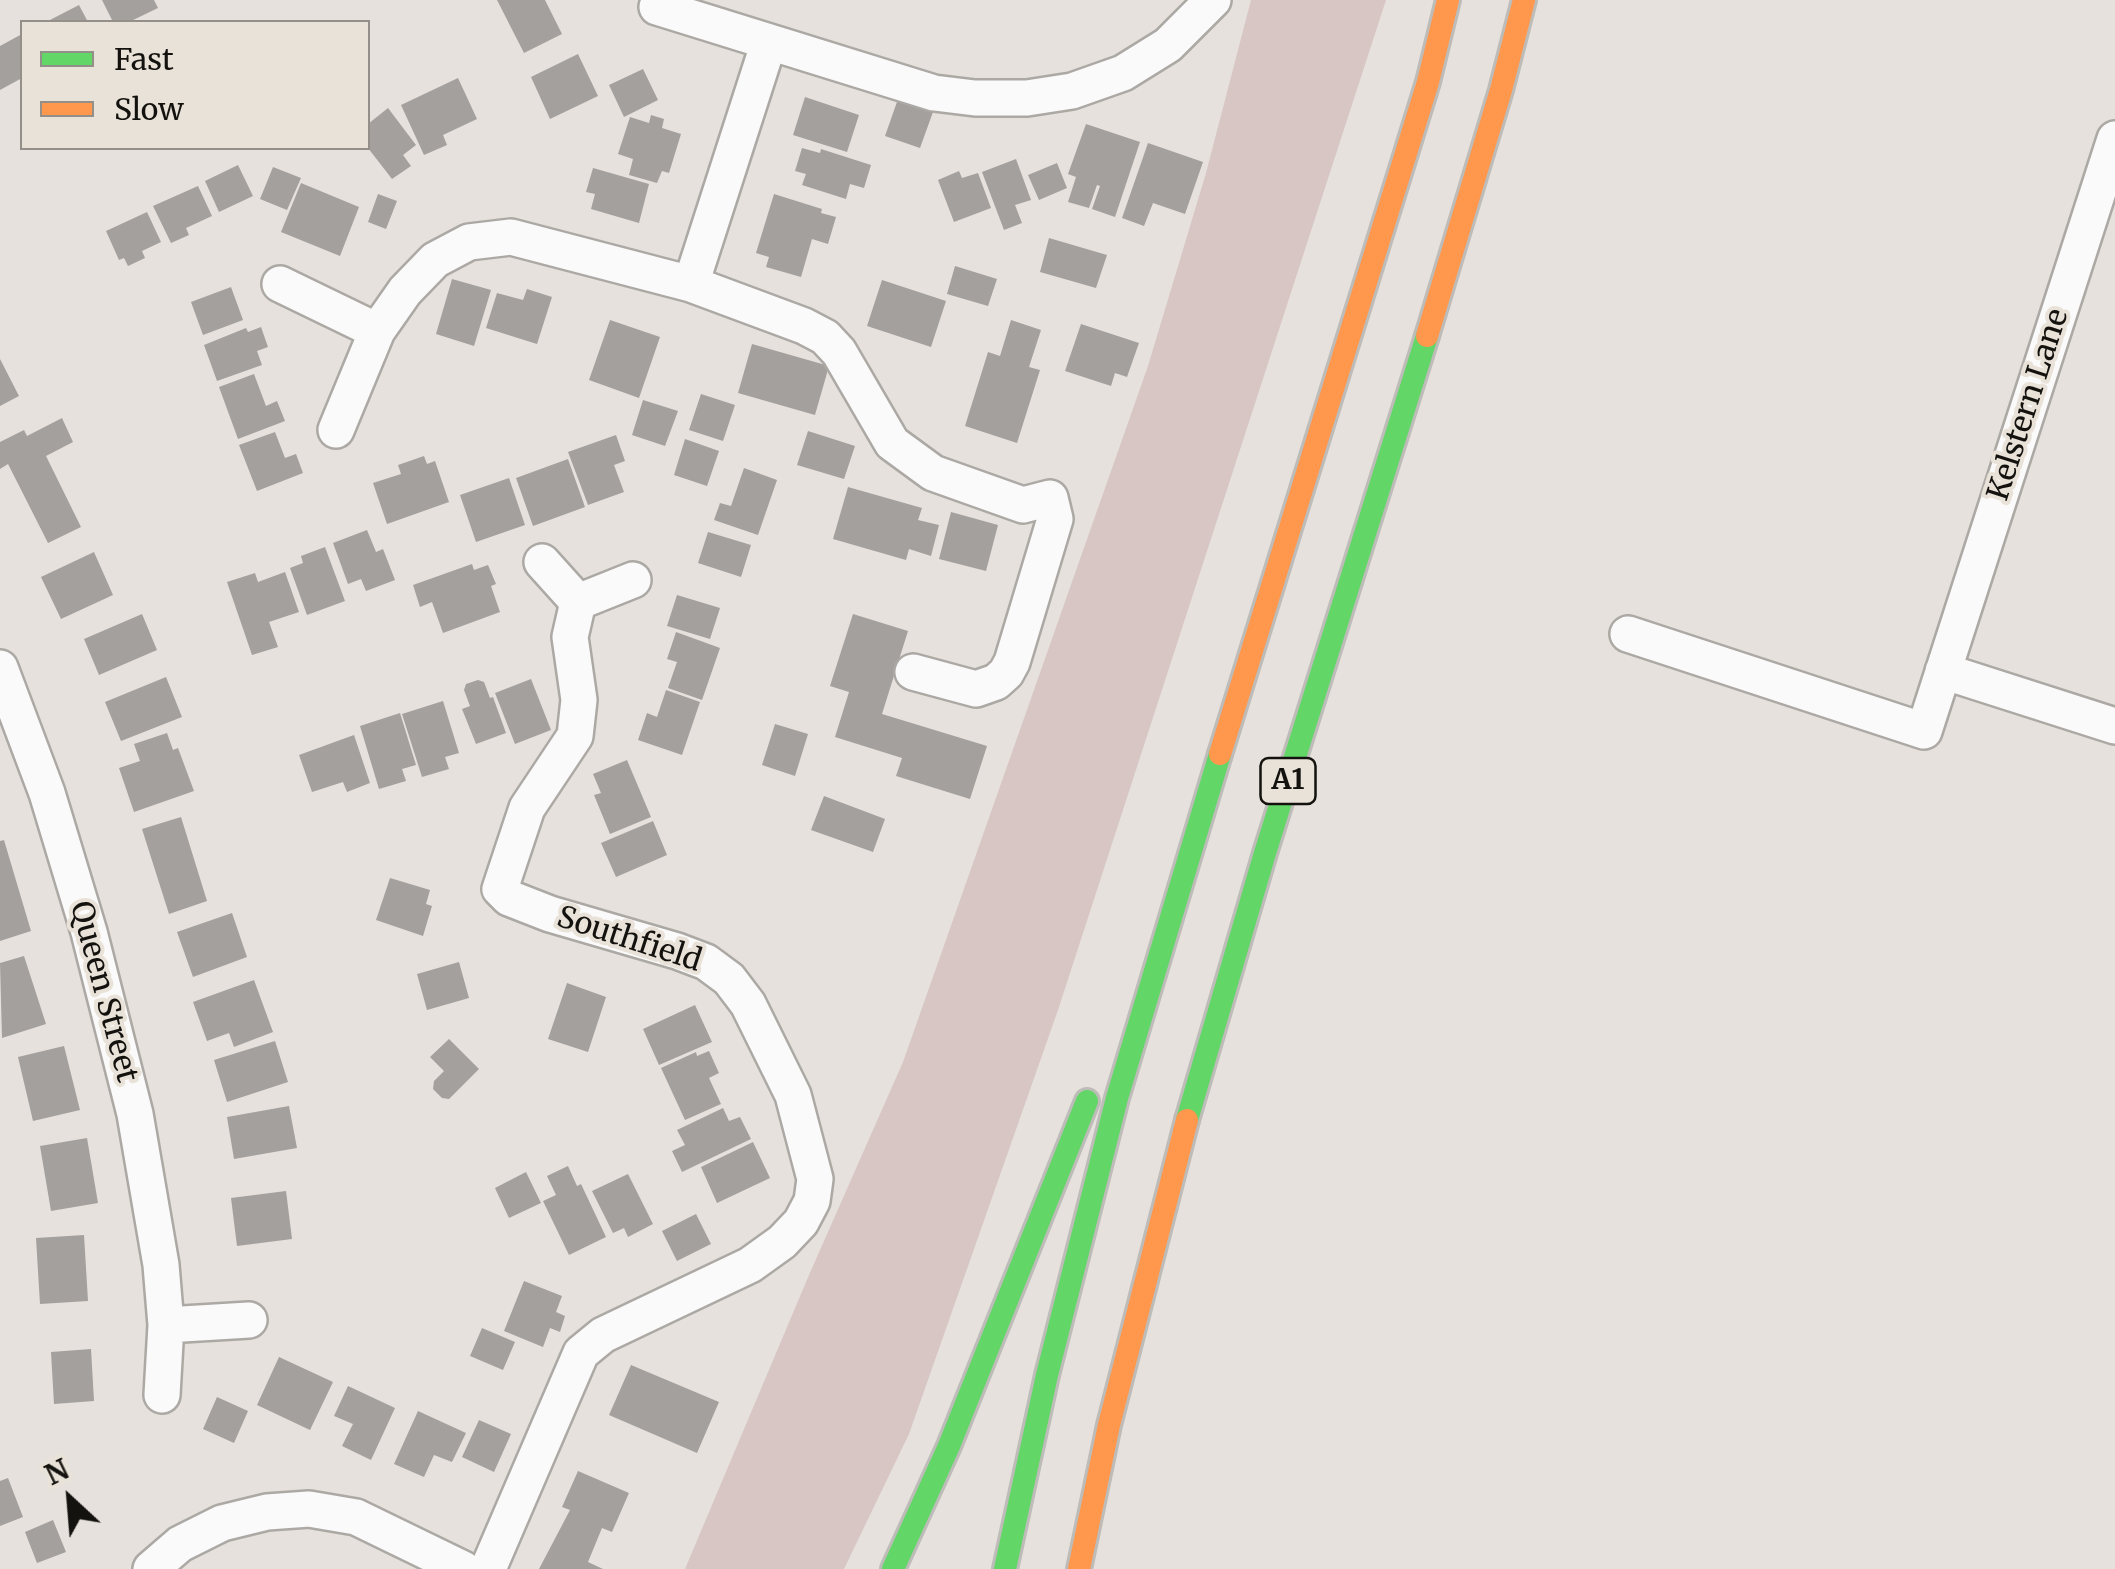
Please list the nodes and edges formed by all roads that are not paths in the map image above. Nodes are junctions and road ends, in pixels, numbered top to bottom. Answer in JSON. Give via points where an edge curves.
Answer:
{"nodes":[{"id":1,"x":1213,"y":0,"type":"edge"},
{"id":2,"x":1448,"y":0,"type":"edge"},
{"id":3,"x":1524,"y":0,"type":"edge"},
{"id":4,"x":657,"y":7,"type":"dead end"},
{"id":5,"x":770,"y":42,"type":"junction"},
{"id":6,"x":2115,"y":139,"type":"edge"},
{"id":7,"x":280,"y":284,"type":"dead end"},
{"id":8,"x":691,"y":284,"type":"junction"},
{"id":9,"x":378,"y":331,"type":"junction"},
{"id":10,"x":336,"y":430,"type":"dead end"},
{"id":11,"x":542,"y":562,"type":"dead end"},
{"id":12,"x":633,"y":580,"type":"dead end"},
{"id":13,"x":578,"y":602,"type":"junction"},
{"id":14,"x":1628,"y":634,"type":"dead end"},
{"id":15,"x":0,"y":668,"type":"edge"},
{"id":16,"x":1943,"y":671,"type":"junction"},
{"id":17,"x":913,"y":672,"type":"dead end"},
{"id":18,"x":2115,"y":726,"type":"edge"},
{"id":19,"x":1198,"y":823,"type":"junction"},
{"id":20,"x":1110,"y":1043,"type":"dead end"},
{"id":21,"x":1095,"y":1080,"type":"dead end"},
{"id":22,"x":249,"y":1320,"type":"dead end"},
{"id":23,"x":166,"y":1325,"type":"junction"},
{"id":24,"x":162,"y":1395,"type":"dead end"},
{"id":25,"x":152,"y":1569,"type":"edge"},
{"id":26,"x":464,"y":1569,"type":"edge"},
{"id":27,"x":488,"y":1569,"type":"edge"},
{"id":28,"x":893,"y":1569,"type":"edge"},
{"id":29,"x":1005,"y":1569,"type":"edge"},
{"id":30,"x":1080,"y":1569,"type":"edge"}],
"edges":[{"from":1,"to":5,"type":"street","via":[[1168,45],[1123,74],[1072,92],[1027,98],[934,93]]},
{"from":2,"to":19,"type":"highway","number":"A1"},
{"from":3,"to":30,"type":"highway","number":"A1","via":[[1182,1138]]},
{"from":4,"to":5,"type":"street"},
{"from":5,"to":8,"type":"street"},
{"from":6,"to":16,"type":"street","name":"Kelstern Lane"},
{"from":7,"to":9,"type":"street"},
{"from":8,"to":9,"type":"street","via":[[511,238],[469,242],[434,260]]},
{"from":8,"to":17,"type":"street","via":[[824,337],[892,443],[933,474],[1023,505],[1050,498],[1055,520],[1006,673],[976,689]]},
{"from":9,"to":10,"type":"street"},
{"from":11,"to":13,"type":"street"},
{"from":12,"to":13,"type":"street"},
{"from":13,"to":27,"type":"street","name":"Southfield","via":[[570,637],[580,700],[575,736],[527,808],[500,889],[550,914],[706,962],[729,978],[793,1095],[815,1179],[801,1222],[782,1242],[750,1265],[603,1335],[581,1353]]},
{"from":14,"to":16,"type":"street","name":"Kelstern Lane","via":[[1924,731]]},
{"from":15,"to":23,"type":"street","name":"Queen Street","via":[[47,793],[135,1114]]},
{"from":16,"to":18,"type":"street"},
{"from":19,"to":20,"type":"highway","number":"A1"},
{"from":19,"to":29,"type":"highway","number":"A1","via":[[1117,1098]]},
{"from":21,"to":28,"type":"highway"},
{"from":22,"to":23,"type":"street"},
{"from":23,"to":24,"type":"street","name":"Queen Street"},
{"from":25,"to":26,"type":"street","via":[[180,1544],[222,1523],[309,1509],[356,1517]]}]}
